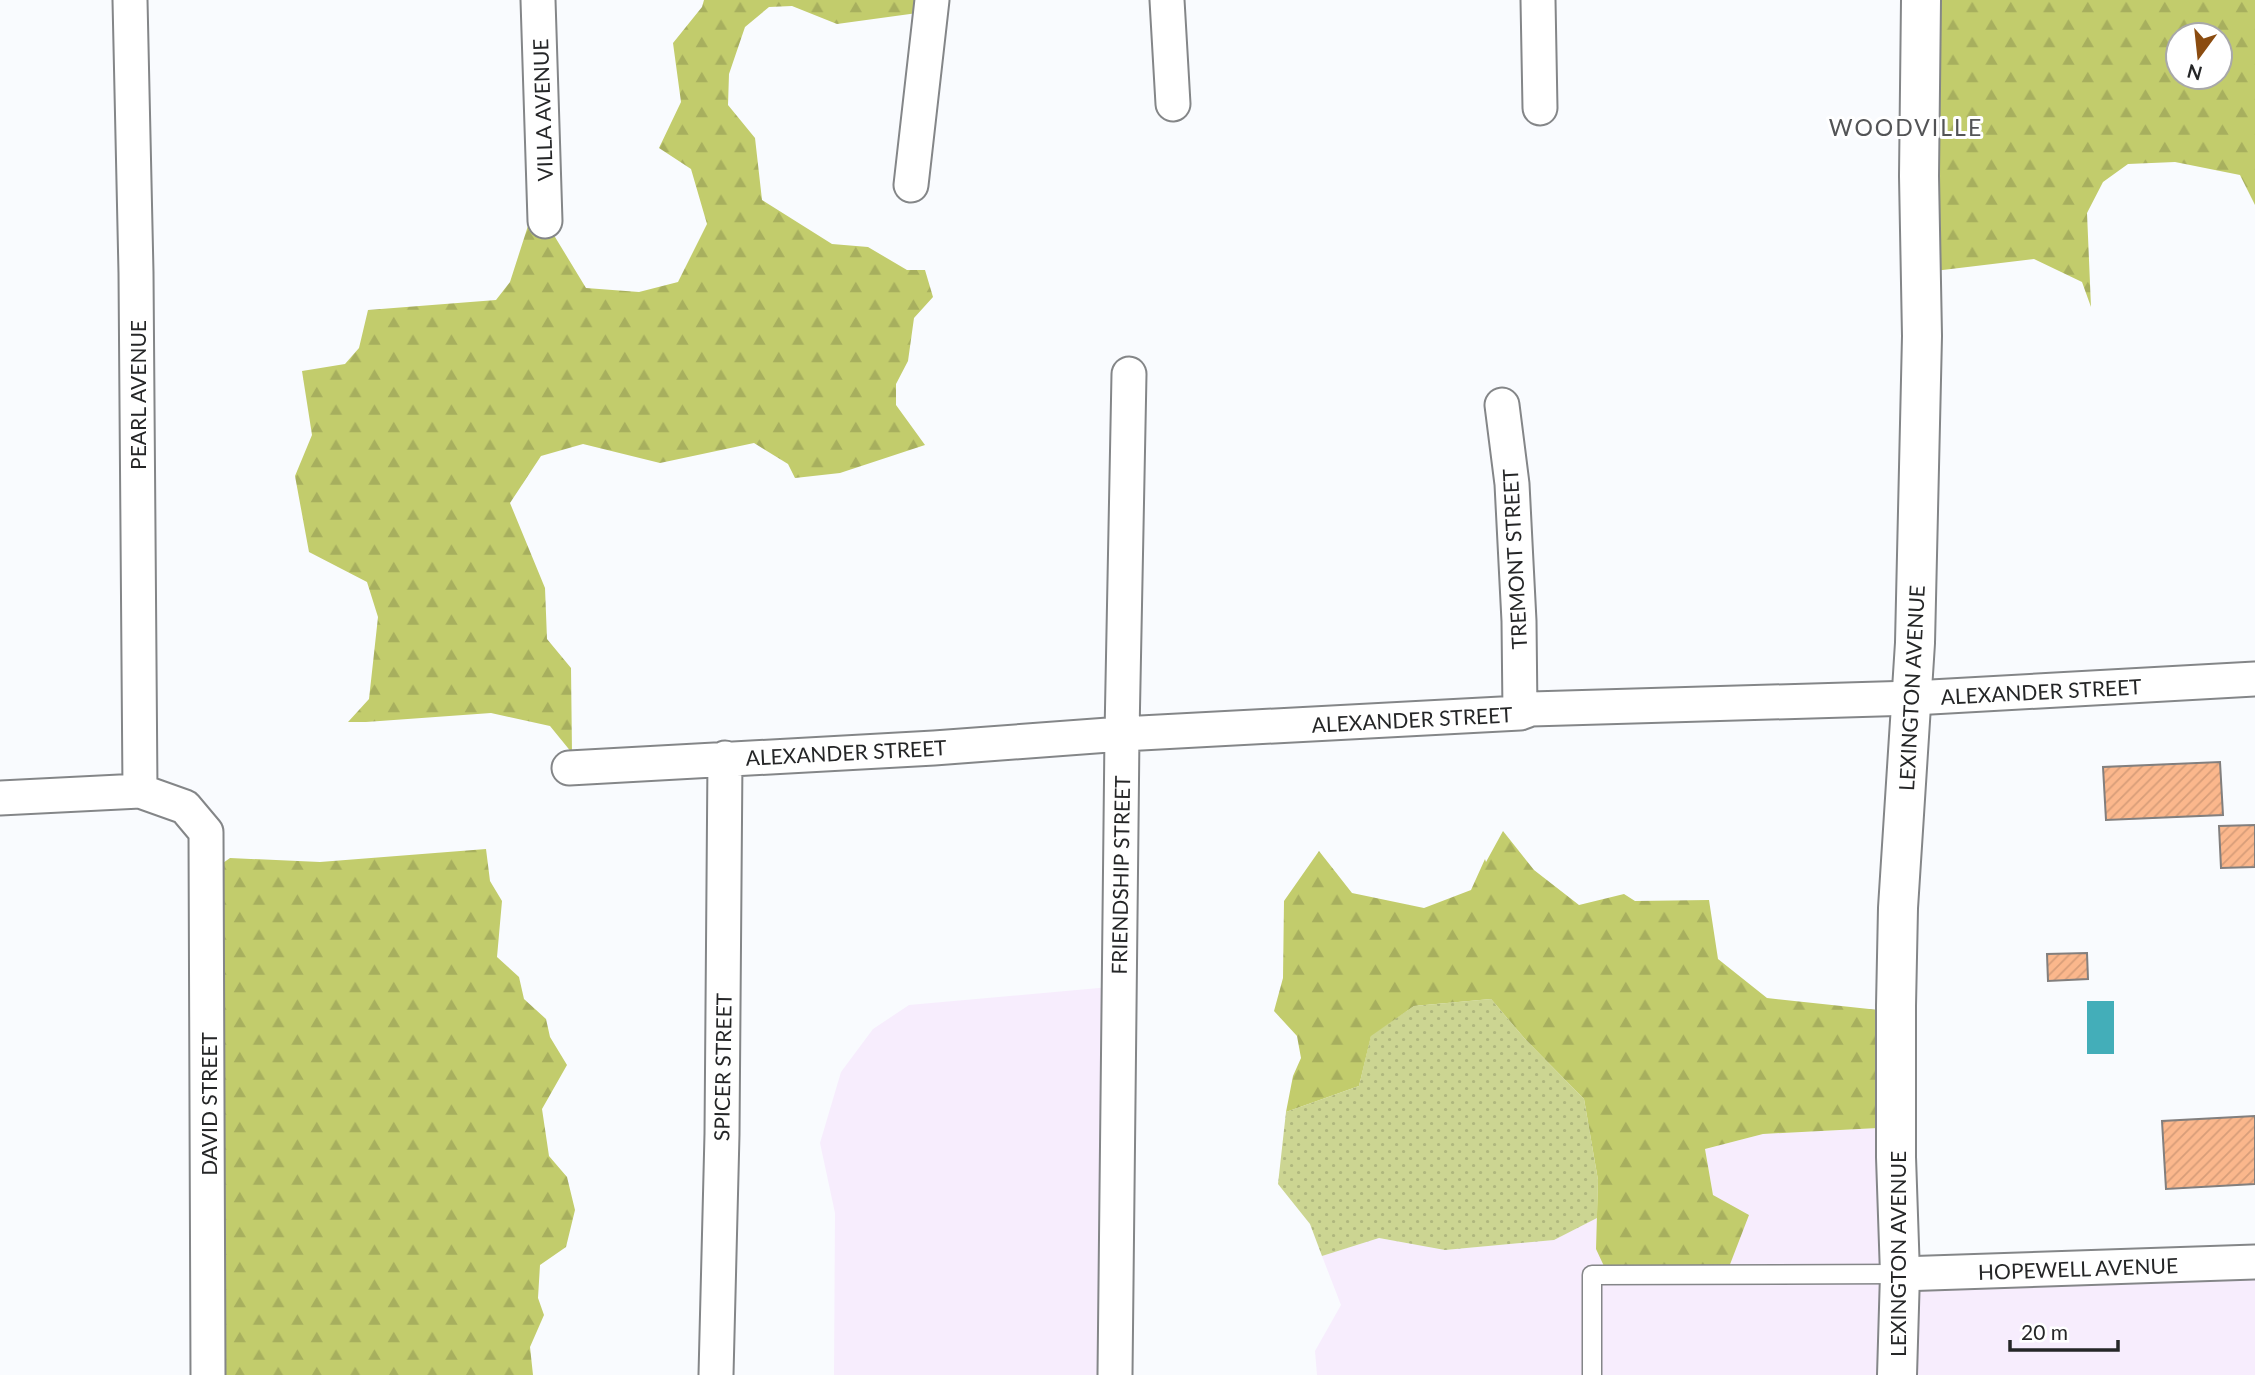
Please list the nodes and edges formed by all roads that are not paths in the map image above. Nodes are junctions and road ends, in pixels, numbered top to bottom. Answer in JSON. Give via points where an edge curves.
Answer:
{"nodes":[{"id":1,"x":130,"y":0,"type":"edge"},
{"id":2,"x":538,"y":0,"type":"edge"},
{"id":3,"x":932,"y":0,"type":"edge"},
{"id":4,"x":1167,"y":0,"type":"edge"},
{"id":5,"x":1538,"y":0,"type":"edge"},
{"id":6,"x":1921,"y":0,"type":"edge"},
{"id":7,"x":1173,"y":104,"type":"dead end"},
{"id":8,"x":1540,"y":108,"type":"dead end"},
{"id":9,"x":911,"y":185,"type":"dead end"},
{"id":10,"x":545,"y":221,"type":"dead end"},
{"id":11,"x":1129,"y":374,"type":"dead end"},
{"id":12,"x":1502,"y":405,"type":"dead end"},
{"id":13,"x":2255,"y":678,"type":"edge"},
{"id":14,"x":1913,"y":698,"type":"junction"},
{"id":15,"x":1520,"y":713,"type":"junction"},
{"id":16,"x":1122,"y":734,"type":"junction"},
{"id":17,"x":725,"y":758,"type":"junction"},
{"id":18,"x":569,"y":768,"type":"dead end"},
{"id":19,"x":140,"y":790,"type":"junction"},
{"id":20,"x":0,"y":798,"type":"edge"},
{"id":21,"x":2255,"y":1262,"type":"edge"},
{"id":22,"x":1900,"y":1274,"type":"junction"},
{"id":23,"x":208,"y":1375,"type":"edge"},
{"id":24,"x":716,"y":1375,"type":"edge"},
{"id":25,"x":1115,"y":1375,"type":"edge"},
{"id":26,"x":1592,"y":1375,"type":"edge"},
{"id":27,"x":1897,"y":1375,"type":"edge"}],
"edges":[{"from":1,"to":19,"type":"street","name":"PEARL AVENUE"},
{"from":2,"to":10,"type":"street","name":"VILLA AVENUE"},
{"from":3,"to":9,"type":"street"},
{"from":4,"to":7,"type":"street"},
{"from":5,"to":8,"type":"street"},
{"from":6,"to":14,"type":"street","name":"LEXINGTON AVENUE","via":[[1922,336]]},
{"from":11,"to":16,"type":"street","name":"FRIENDSHIP STREET"},
{"from":12,"to":15,"type":"street","name":"TREMONT STREET","via":[[1512,484]]},
{"from":13,"to":14,"type":"street","name":"ALEXANDER STREET"},
{"from":14,"to":15,"type":"street","name":"ALEXANDER STREET","via":[[1531,709]]},
{"from":14,"to":22,"type":"street","name":"LEXINGTON AVENUE","via":[[1898,922]]},
{"from":15,"to":16,"type":"street","name":"ALEXANDER STREET"},
{"from":16,"to":17,"type":"street","name":"ALEXANDER STREET"},
{"from":16,"to":25,"type":"street","name":"FRIENDSHIP STREET"},
{"from":17,"to":18,"type":"street","name":"ALEXANDER STREET"},
{"from":17,"to":24,"type":"street","name":"SPICER STREET"},
{"from":19,"to":20,"type":"street"},
{"from":19,"to":23,"type":"street","name":"DAVID STREET","via":[[186,807],[206,832]]},
{"from":21,"to":22,"type":"street","name":"HOPEWELL AVENUE"},
{"from":22,"to":26,"type":"lane","via":[[1592,1275]]},
{"from":22,"to":27,"type":"street","name":"LEXINGTON AVENUE"}]}
